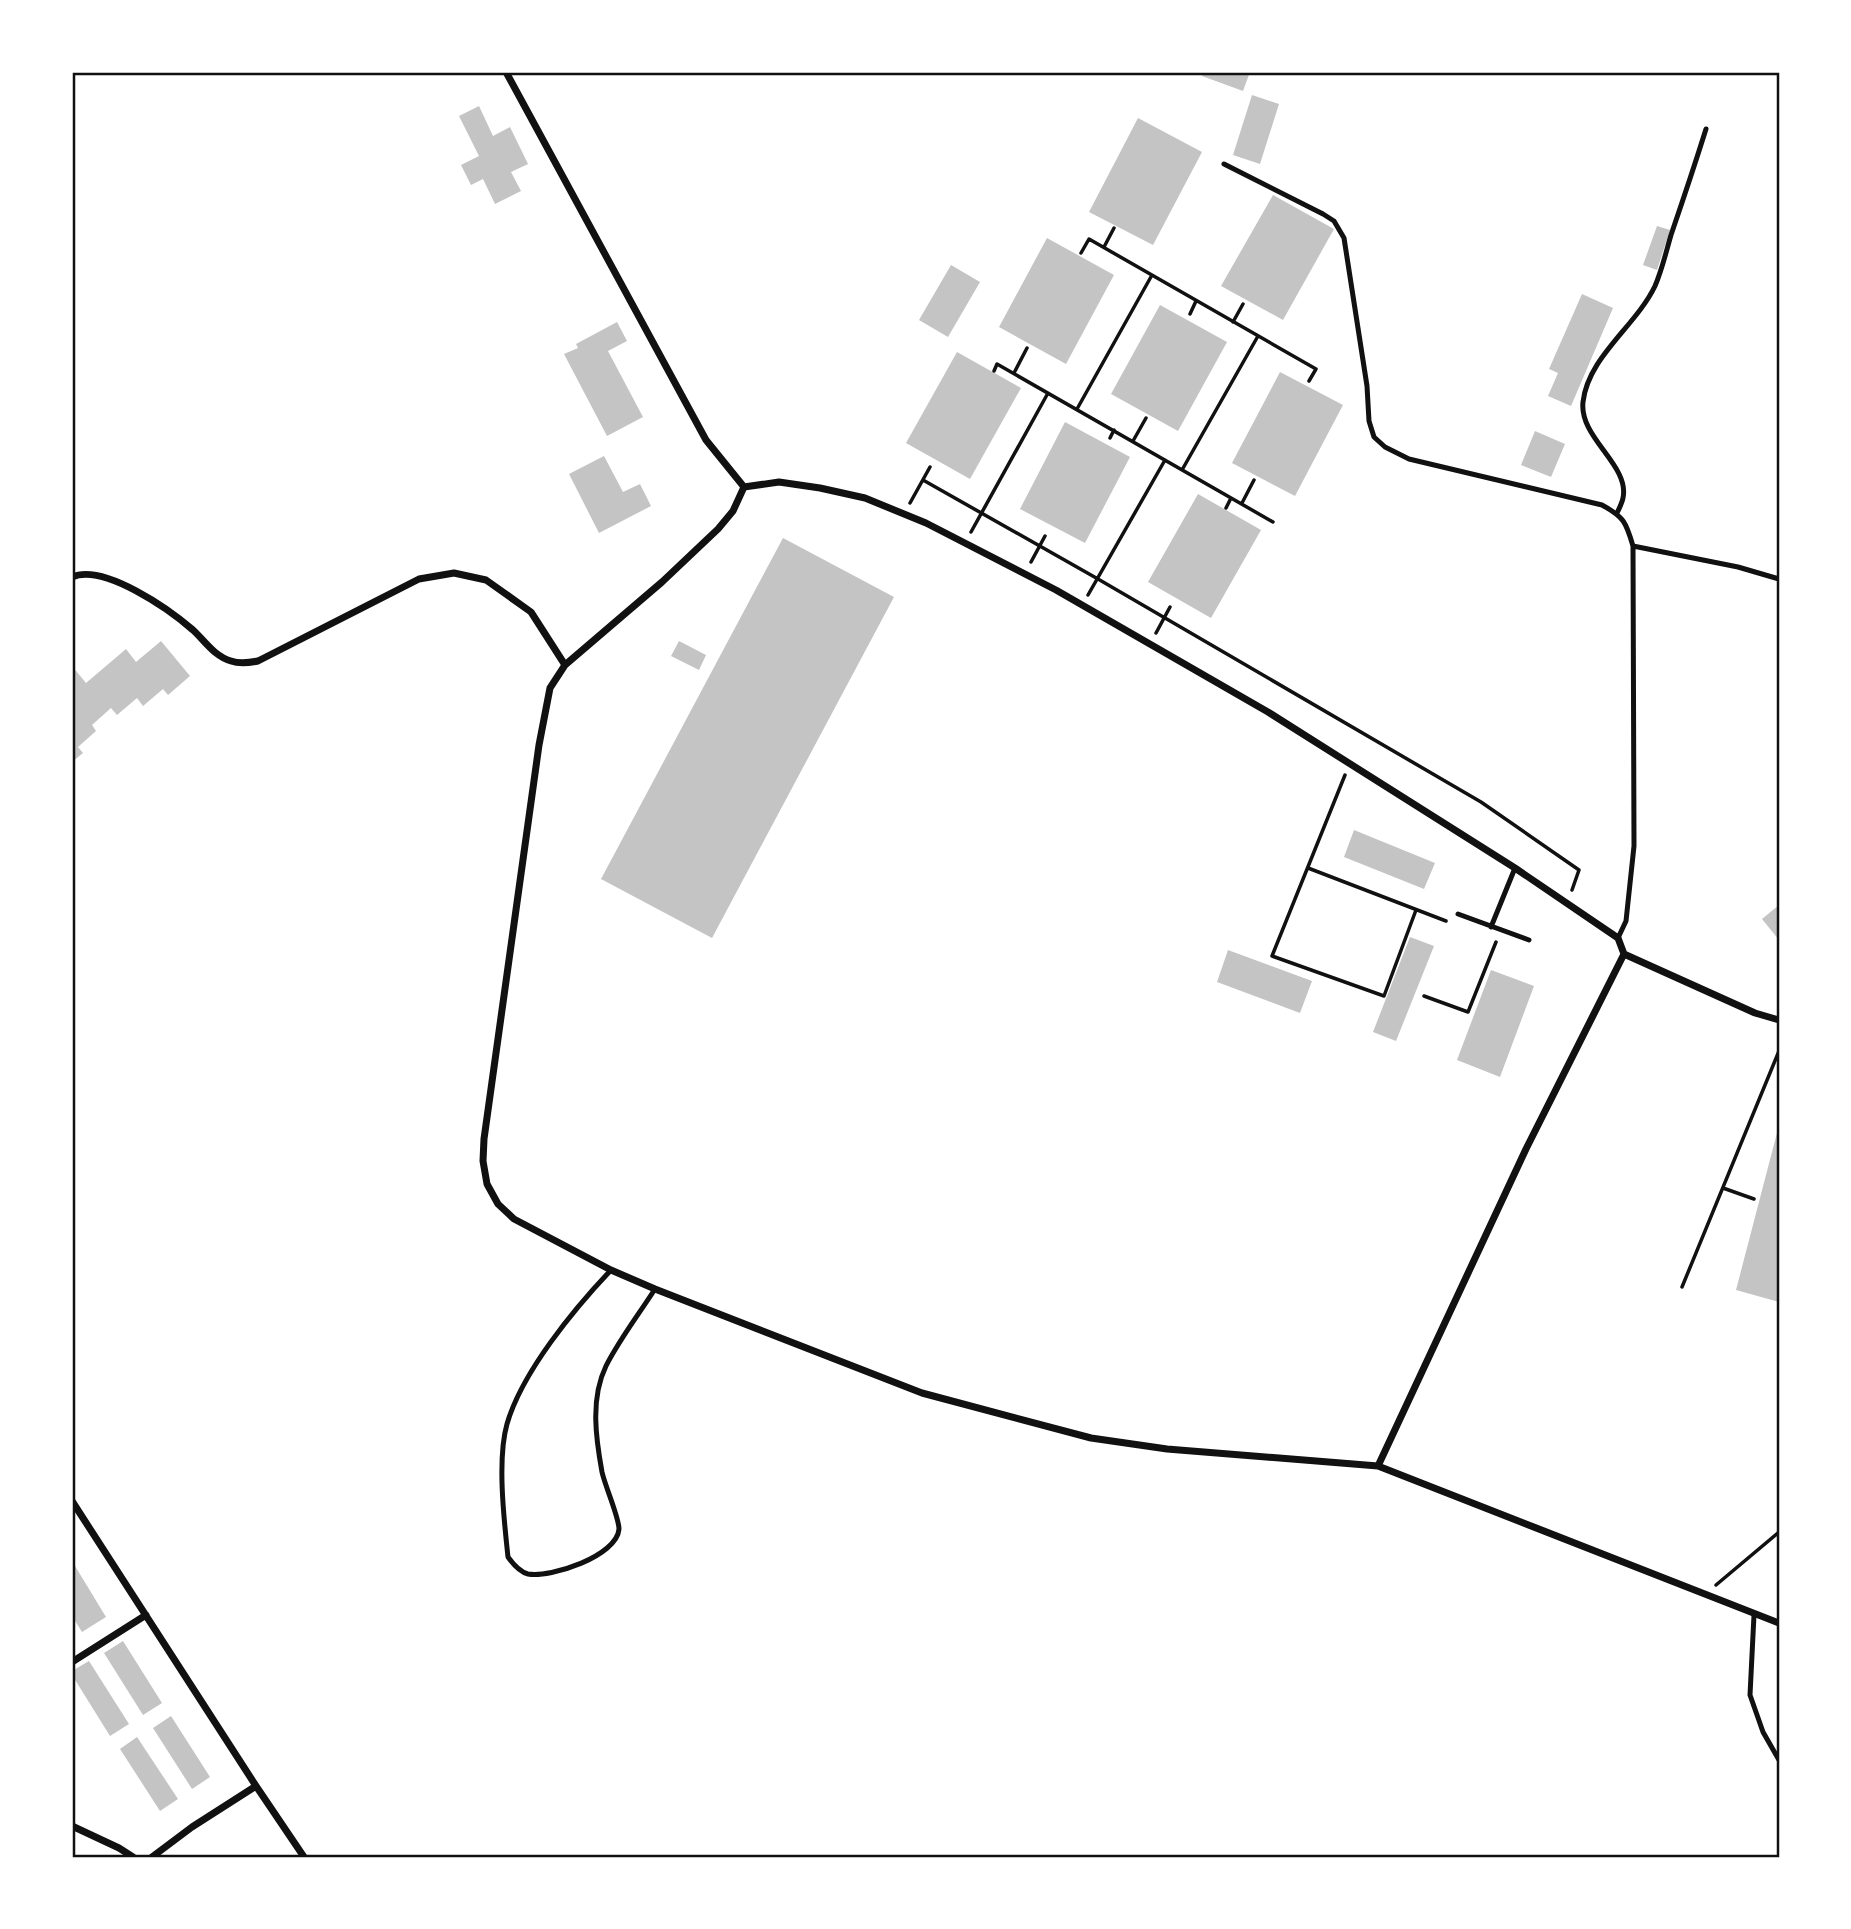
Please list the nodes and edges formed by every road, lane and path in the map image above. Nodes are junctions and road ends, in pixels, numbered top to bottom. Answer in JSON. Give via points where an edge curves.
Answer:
{"nodes":[{"id":1,"x":506,"y":72,"type":"edge"},
{"id":2,"x":1706,"y":129,"type":"dead end"},
{"id":3,"x":1224,"y":164,"type":"dead end"},
{"id":4,"x":1114,"y":228,"type":"dead end"},
{"id":5,"x":1104,"y":247,"type":"junction"},
{"id":6,"x":1082,"y":253,"type":"dead end"},
{"id":7,"x":1152,"y":275,"type":"junction"},
{"id":8,"x":1196,"y":301,"type":"junction"},
{"id":9,"x":1243,"y":304,"type":"dead end"},
{"id":10,"x":1190,"y":314,"type":"dead end"},
{"id":11,"x":1233,"y":321,"type":"junction"},
{"id":12,"x":1258,"y":336,"type":"junction"},
{"id":13,"x":1027,"y":348,"type":"dead end"},
{"id":14,"x":994,"y":371,"type":"dead end"},
{"id":15,"x":1014,"y":373,"type":"junction"},
{"id":16,"x":1308,"y":381,"type":"dead end"},
{"id":17,"x":1048,"y":393,"type":"junction"},
{"id":18,"x":1077,"y":410,"type":"junction"},
{"id":19,"x":1146,"y":418,"type":"dead end"},
{"id":20,"x":1114,"y":430,"type":"junction"},
{"id":21,"x":1110,"y":438,"type":"dead end"},
{"id":22,"x":1133,"y":441,"type":"junction"},
{"id":23,"x":1165,"y":460,"type":"junction"},
{"id":24,"x":930,"y":467,"type":"dead end"},
{"id":25,"x":1182,"y":470,"type":"junction"},
{"id":26,"x":923,"y":480,"type":"junction"},
{"id":27,"x":1254,"y":480,"type":"dead end"},
{"id":28,"x":744,"y":487,"type":"junction"},
{"id":29,"x":1231,"y":498,"type":"junction"},
{"id":30,"x":1241,"y":504,"type":"junction"},
{"id":31,"x":1226,"y":508,"type":"dead end"},
{"id":32,"x":1617,"y":513,"type":"junction"},
{"id":33,"x":904,"y":514,"type":"junction"},
{"id":34,"x":981,"y":514,"type":"junction"},
{"id":35,"x":1273,"y":522,"type":"dead end"},
{"id":36,"x":1045,"y":536,"type":"dead end"},
{"id":37,"x":965,"y":543,"type":"junction"},
{"id":38,"x":1040,"y":546,"type":"junction"},
{"id":39,"x":1633,"y":546,"type":"junction"},
{"id":40,"x":1024,"y":573,"type":"junction"},
{"id":41,"x":72,"y":577,"type":"edge"},
{"id":42,"x":1098,"y":579,"type":"junction"},
{"id":43,"x":1779,"y":579,"type":"edge"},
{"id":44,"x":1083,"y":605,"type":"junction"},
{"id":45,"x":1170,"y":607,"type":"dead end"},
{"id":46,"x":1164,"y":617,"type":"junction"},
{"id":47,"x":1150,"y":643,"type":"junction"},
{"id":48,"x":565,"y":665,"type":"junction"},
{"id":49,"x":1350,"y":763,"type":"junction"},
{"id":50,"x":1308,"y":868,"type":"junction"},
{"id":51,"x":1515,"y":868,"type":"junction"},
{"id":52,"x":1567,"y":903,"type":"junction"},
{"id":53,"x":1416,"y":910,"type":"junction"},
{"id":54,"x":1458,"y":914,"type":"joint"},
{"id":55,"x":1491,"y":927,"type":"junction"},
{"id":56,"x":1501,"y":930,"type":"junction"},
{"id":57,"x":1618,"y":938,"type":"junction"},
{"id":58,"x":1528,"y":940,"type":"dead end"},
{"id":59,"x":1624,"y":954,"type":"junction"},
{"id":60,"x":1424,"y":996,"type":"dead end"},
{"id":61,"x":1779,"y":1020,"type":"edge"},
{"id":62,"x":1779,"y":1051,"type":"edge"},
{"id":63,"x":1723,"y":1188,"type":"junction"},
{"id":64,"x":1754,"y":1199,"type":"dead end"},
{"id":65,"x":611,"y":1269,"type":"junction"},
{"id":66,"x":1682,"y":1287,"type":"dead end"},
{"id":67,"x":655,"y":1289,"type":"junction"},
{"id":68,"x":1378,"y":1465,"type":"junction"},
{"id":69,"x":72,"y":1501,"type":"edge"},
{"id":70,"x":1779,"y":1532,"type":"edge"},
{"id":71,"x":1704,"y":1595,"type":"junction"},
{"id":72,"x":146,"y":1615,"type":"junction"},
{"id":73,"x":1754,"y":1615,"type":"junction"},
{"id":74,"x":1779,"y":1623,"type":"edge"},
{"id":75,"x":72,"y":1662,"type":"edge"},
{"id":76,"x":1779,"y":1760,"type":"edge"},
{"id":77,"x":256,"y":1786,"type":"junction"},
{"id":78,"x":72,"y":1826,"type":"edge"},
{"id":79,"x":133,"y":1857,"type":"edge"},
{"id":80,"x":152,"y":1857,"type":"edge"},
{"id":81,"x":304,"y":1857,"type":"edge"}],
"edges":[{"from":1,"to":28,"type":"street","via":[[706,440]]},
{"from":2,"to":32,"type":"lane","via":[[1655,285],[1586,385],[1582,406],[1588,427],[1623,486]]},
{"from":3,"to":32,"type":"lane","via":[[1323,214],[1339,228],[1369,421],[1374,437],[1385,447],[1409,459],[1602,505]]},
{"from":4,"to":5,"type":"path"},
{"from":5,"to":6,"type":"path","via":[[1089,239]]},
{"from":5,"to":7,"type":"path"},
{"from":7,"to":8,"type":"path"},
{"from":7,"to":18,"type":"path"},
{"from":8,"to":10,"type":"path"},
{"from":8,"to":11,"type":"path"},
{"from":9,"to":11,"type":"path"},
{"from":11,"to":12,"type":"path"},
{"from":12,"to":16,"type":"path","via":[[1315,369]]},
{"from":12,"to":25,"type":"path"},
{"from":13,"to":15,"type":"path"},
{"from":14,"to":15,"type":"path","via":[[997,364]]},
{"from":15,"to":17,"type":"path"},
{"from":17,"to":18,"type":"path"},
{"from":17,"to":34,"type":"path"},
{"from":18,"to":20,"type":"path"},
{"from":19,"to":22,"type":"path"},
{"from":20,"to":21,"type":"path"},
{"from":20,"to":22,"type":"path"},
{"from":22,"to":23,"type":"path"},
{"from":23,"to":25,"type":"path"},
{"from":23,"to":42,"type":"path"},
{"from":24,"to":26,"type":"path"},
{"from":25,"to":29,"type":"path"},
{"from":26,"to":33,"type":"path"},
{"from":26,"to":34,"type":"path"},
{"from":27,"to":30,"type":"path"},
{"from":28,"to":33,"type":"street","via":[[779,482],[820,488],[865,498]]},
{"from":28,"to":48,"type":"street","via":[[718,529]]},
{"from":29,"to":30,"type":"path"},
{"from":29,"to":31,"type":"path"},
{"from":30,"to":35,"type":"path"},
{"from":32,"to":39,"type":"lane","via":[[1626,523]]},
{"from":33,"to":37,"type":"street"},
{"from":34,"to":37,"type":"path"},
{"from":34,"to":38,"type":"path"},
{"from":36,"to":38,"type":"path"},
{"from":37,"to":40,"type":"street"},
{"from":38,"to":40,"type":"path"},
{"from":38,"to":42,"type":"path"},
{"from":39,"to":43,"type":"lane"},
{"from":39,"to":57,"type":"lane","via":[[1634,846],[1626,921]]},
{"from":40,"to":44,"type":"street"},
{"from":41,"to":48,"type":"street","via":[[95,575],[135,591],[173,613],[214,652],[243,664],[258,661],[419,579],[454,573],[486,580],[531,612]]},
{"from":42,"to":44,"type":"path"},
{"from":42,"to":46,"type":"path"},
{"from":44,"to":47,"type":"street"},
{"from":45,"to":46,"type":"path"},
{"from":46,"to":47,"type":"path"},
{"from":46,"to":52,"type":"path","via":[[1480,802],[1579,870]]},
{"from":47,"to":49,"type":"street"},
{"from":48,"to":65,"type":"street","via":[[550,688],[539,746],[483,1161],[487,1184],[498,1204],[514,1219]]},
{"from":49,"to":50,"type":"path"},
{"from":49,"to":51,"type":"street"},
{"from":50,"to":53,"type":"path"},
{"from":50,"to":53,"type":"path","via":[[1272,956],[1384,996]]},
{"from":51,"to":52,"type":"street"},
{"from":51,"to":55,"type":"lane"},
{"from":52,"to":57,"type":"street"},
{"from":53,"to":54,"type":"path","via":[[1455,925]]},
{"from":54,"to":55,"type":"lane"},
{"from":55,"to":56,"type":"lane"},
{"from":56,"to":58,"type":"lane"},
{"from":56,"to":60,"type":"path","via":[[1468,1012]]},
{"from":57,"to":59,"type":"street"},
{"from":59,"to":61,"type":"street"},
{"from":59,"to":68,"type":"street","via":[[1526,1149]]},
{"from":62,"to":63,"type":"path"},
{"from":63,"to":64,"type":"path"},
{"from":63,"to":66,"type":"path"},
{"from":65,"to":67,"type":"street"},
{"from":65,"to":67,"type":"lane","via":[[536,1365],[507,1425],[502,1472],[508,1557],[527,1574],[567,1570],[613,1543],[619,1529],[603,1475],[596,1407],[605,1368]]},
{"from":67,"to":68,"type":"street","via":[[922,1393],[1091,1438],[1167,1449]]},
{"from":68,"to":71,"type":"street"},
{"from":69,"to":72,"type":"street"},
{"from":70,"to":71,"type":"path"},
{"from":71,"to":73,"type":"street"},
{"from":72,"to":75,"type":"street"},
{"from":72,"to":77,"type":"street"},
{"from":73,"to":74,"type":"street"},
{"from":73,"to":76,"type":"lane","via":[[1750,1695]]},
{"from":77,"to":80,"type":"street"},
{"from":77,"to":81,"type":"street"},
{"from":78,"to":79,"type":"street"}]}
